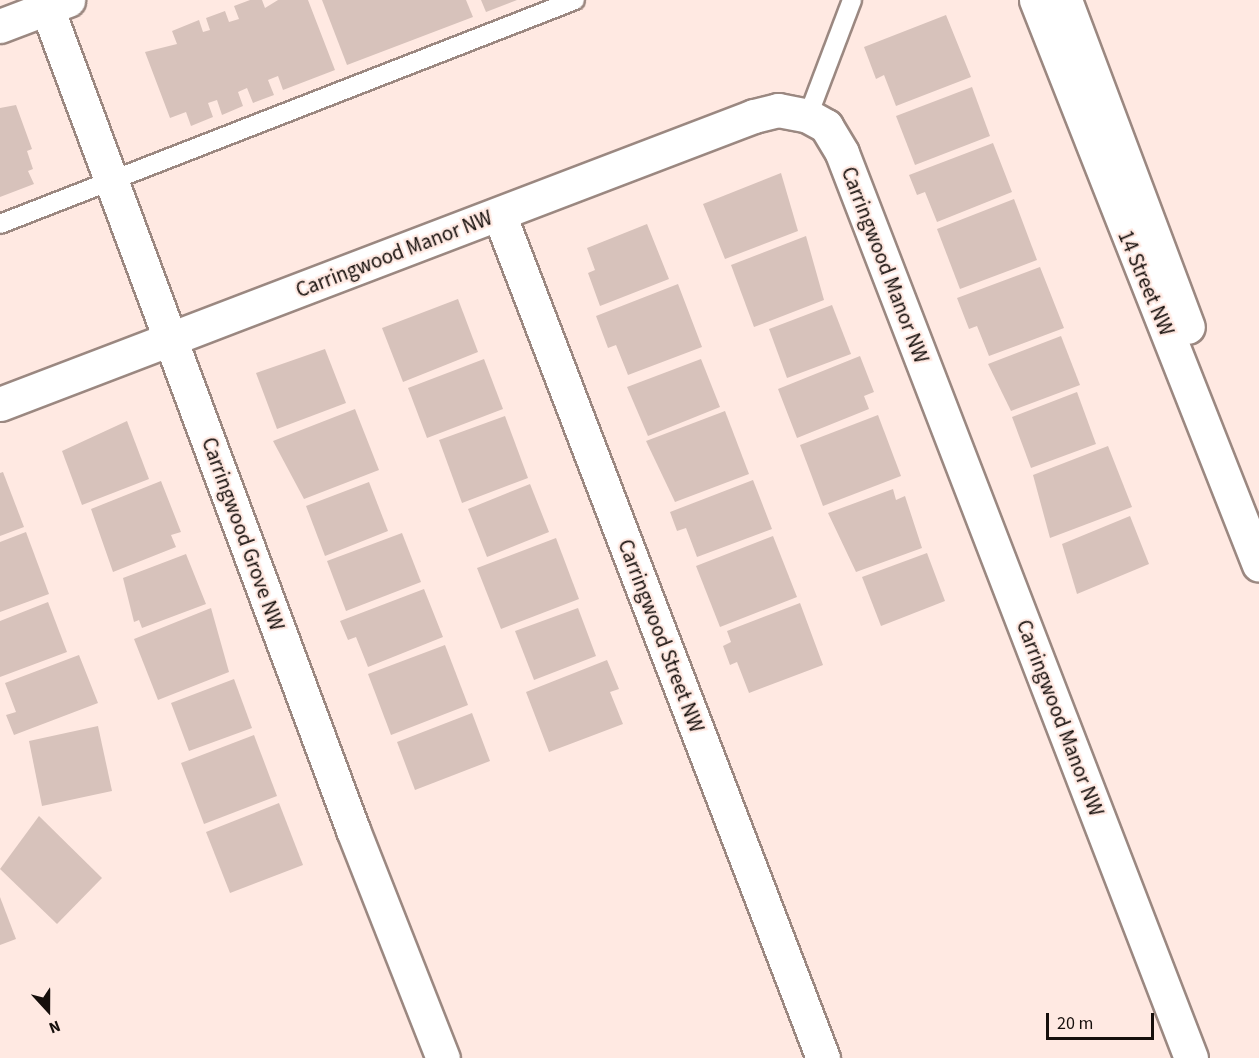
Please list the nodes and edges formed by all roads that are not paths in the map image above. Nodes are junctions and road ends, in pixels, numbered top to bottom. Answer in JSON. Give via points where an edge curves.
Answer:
{"nodes":[{"id":1,"x":575,"y":0,"type":"edge"},
{"id":2,"x":852,"y":0,"type":"edge"},
{"id":3,"x":1036,"y":0,"type":"edge"},
{"id":4,"x":1065,"y":0,"type":"edge"},
{"id":5,"x":53,"y":3,"type":"edge"},
{"id":6,"x":0,"y":26,"type":"edge"},
{"id":7,"x":808,"y":116,"type":"junction"},
{"id":8,"x":113,"y":180,"type":"junction"},
{"id":9,"x":499,"y":214,"type":"junction"},
{"id":10,"x":0,"y":224,"type":"edge"},
{"id":11,"x":172,"y":339,"type":"junction"},
{"id":12,"x":0,"y":404,"type":"edge"},
{"id":13,"x":1259,"y":507,"type":"edge"},
{"id":14,"x":1259,"y":565,"type":"edge"},
{"id":15,"x":443,"y":1058,"type":"edge"},
{"id":16,"x":823,"y":1058,"type":"edge"},
{"id":17,"x":1191,"y":1058,"type":"edge"}],
"edges":[{"from":1,"to":8,"type":"lane"},
{"from":2,"to":7,"type":"lane"},
{"from":3,"to":14,"type":"street","name":"14 Street NW"},
{"from":4,"to":13,"type":"street","name":"14 Street NW"},
{"from":5,"to":6,"type":"street"},
{"from":5,"to":8,"type":"street","name":"Carringwood Grove NW"},
{"from":7,"to":9,"type":"street","name":"Carringwood Manor NW","via":[[778,110],[754,116]]},
{"from":7,"to":17,"type":"street","name":"Carringwood Manor NW","via":[[826,126],[842,153]]},
{"from":8,"to":10,"type":"lane"},
{"from":8,"to":11,"type":"street","name":"Carringwood Grove NW"},
{"from":9,"to":11,"type":"street","name":"Carringwood Manor NW"},
{"from":9,"to":16,"type":"street","name":"Carringwood Street NW"},
{"from":11,"to":12,"type":"street","name":"Carringwood Manor NW"},
{"from":11,"to":15,"type":"street","name":"Carringwood Grove NW"}]}
